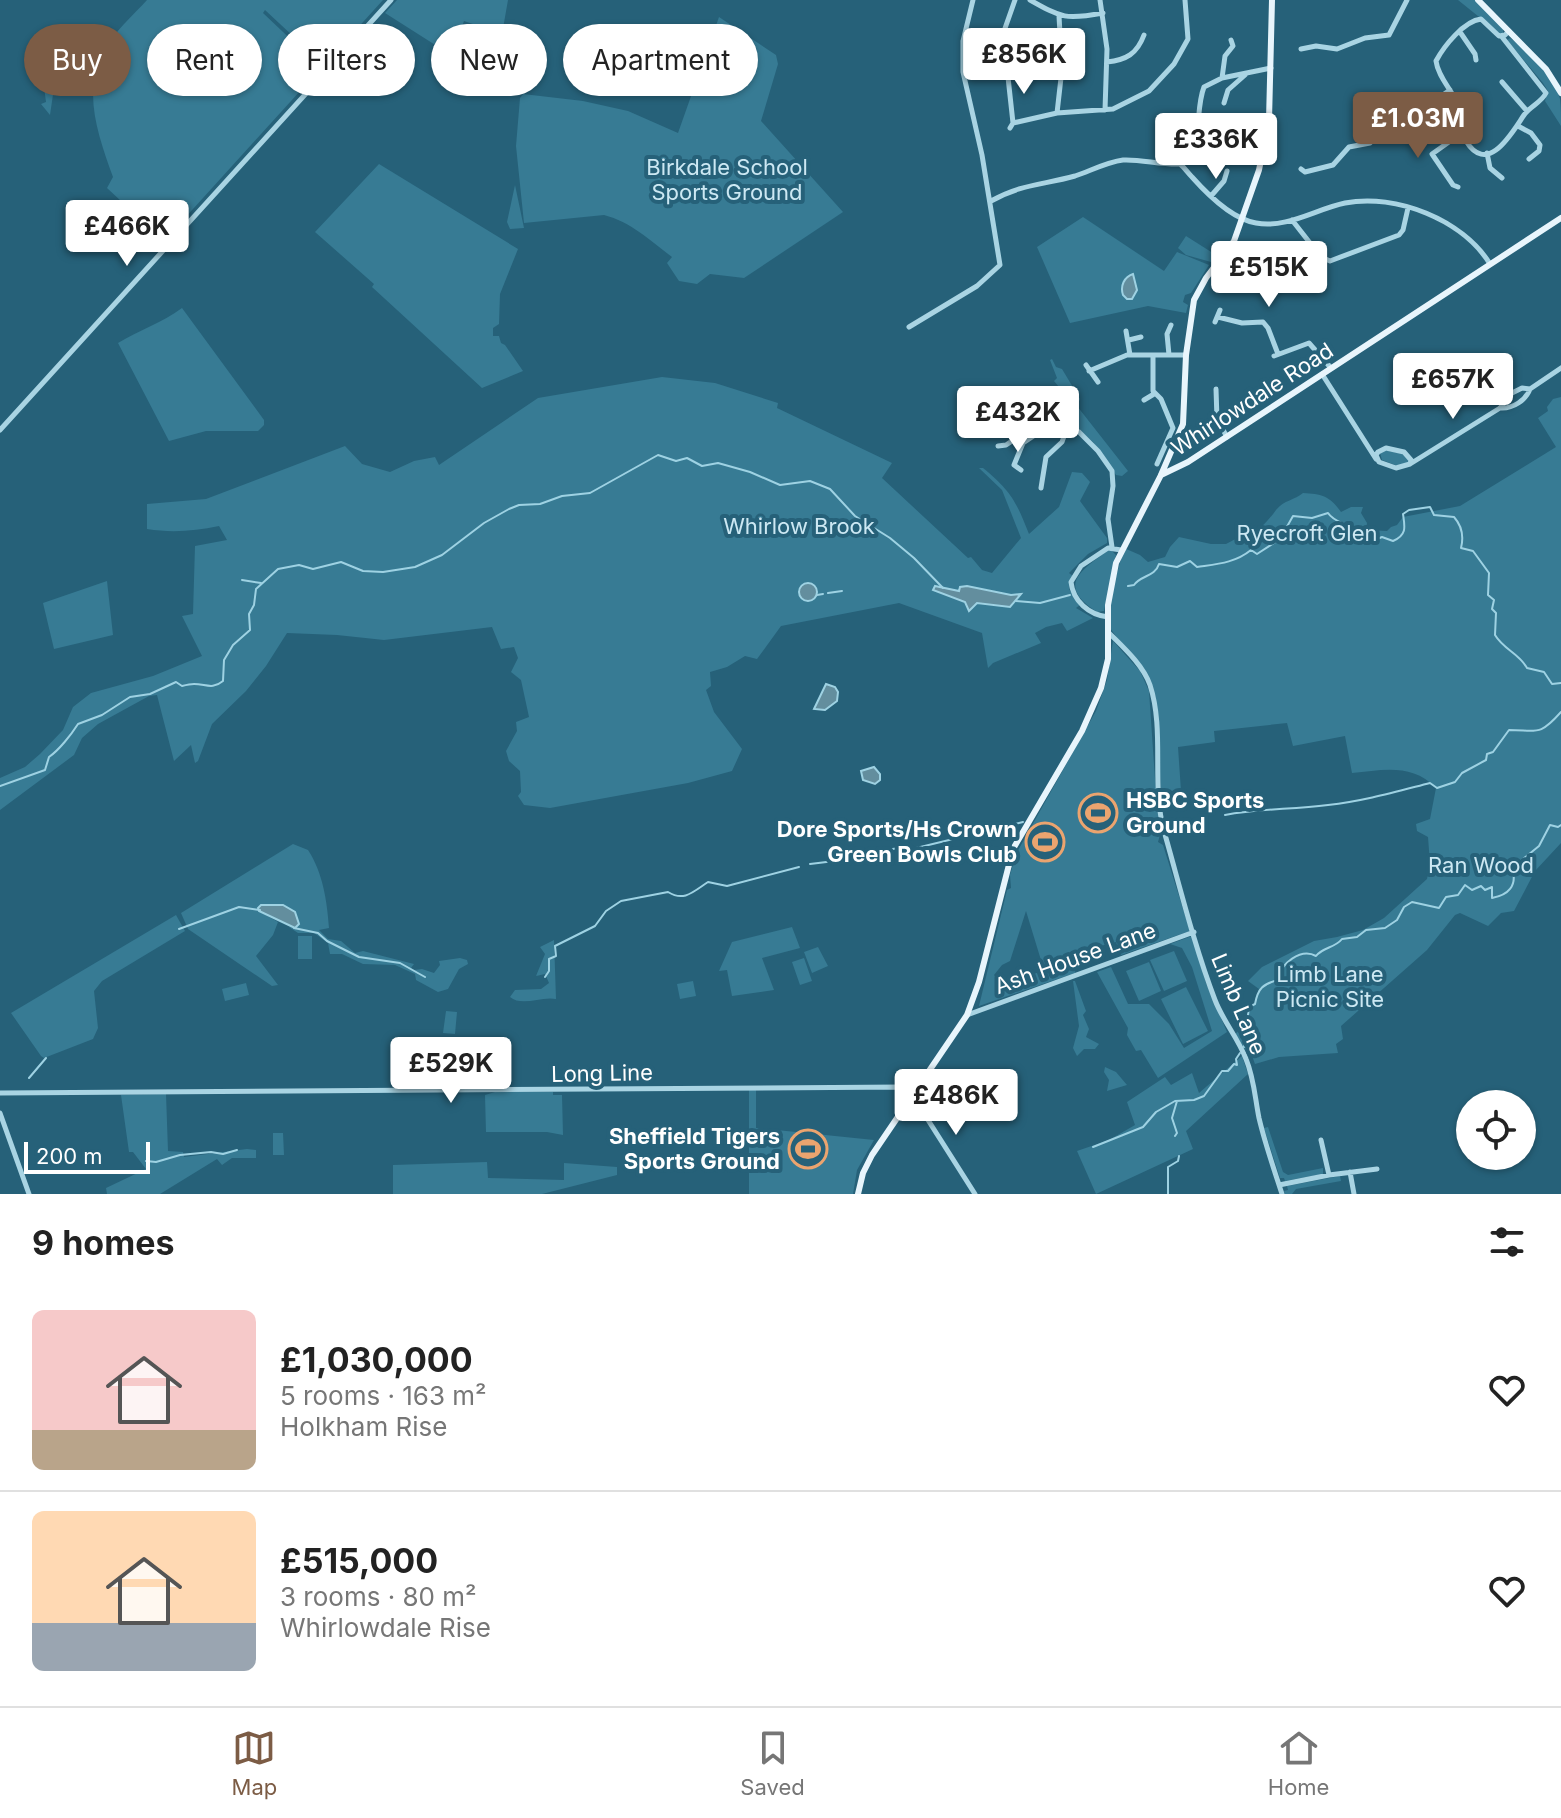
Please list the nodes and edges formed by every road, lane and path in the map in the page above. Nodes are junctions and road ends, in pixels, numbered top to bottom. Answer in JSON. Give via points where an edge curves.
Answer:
{"nodes":[{"id":1,"x":391,"y":0,"type":"edge"},
{"id":2,"x":973,"y":0,"type":"edge"},
{"id":3,"x":1015,"y":0,"type":"edge"},
{"id":4,"x":1030,"y":0,"type":"edge"},
{"id":5,"x":1100,"y":0,"type":"edge"},
{"id":6,"x":1185,"y":0,"type":"edge"},
{"id":7,"x":1272,"y":0,"type":"edge"},
{"id":8,"x":1407,"y":0,"type":"edge"},
{"id":9,"x":1478,"y":0,"type":"edge"},
{"id":10,"x":1103,"y":13,"type":"junction"},
{"id":11,"x":1059,"y":16,"type":"junction"},
{"id":12,"x":1509,"y":31,"type":"junction"},
{"id":13,"x":1460,"y":32,"type":"junction"},
{"id":14,"x":1003,"y":34,"type":"dead end"},
{"id":15,"x":1144,"y":35,"type":"dead end"},
{"id":16,"x":1502,"y":37,"type":"junction"},
{"id":17,"x":1231,"y":40,"type":"dead end"},
{"id":18,"x":1301,"y":49,"type":"dead end"},
{"id":19,"x":1476,"y":60,"type":"dead end"},
{"id":20,"x":1107,"y":62,"type":"junction"},
{"id":21,"x":1007,"y":68,"type":"dead end"},
{"id":22,"x":1271,"y":68,"type":"junction"},
{"id":23,"x":1246,"y":74,"type":"junction"},
{"id":24,"x":1222,"y":78,"type":"junction"},
{"id":25,"x":1502,"y":82,"type":"dead end"},
{"id":26,"x":1450,"y":90,"type":"junction"},
{"id":27,"x":1561,"y":93,"type":"edge"},
{"id":28,"x":1224,"y":103,"type":"dead end"},
{"id":29,"x":1105,"y":110,"type":"junction"},
{"id":30,"x":1527,"y":111,"type":"junction"},
{"id":31,"x":1057,"y":113,"type":"junction"},
{"id":32,"x":1518,"y":126,"type":"junction"},
{"id":33,"x":1463,"y":132,"type":"junction"},
{"id":34,"x":1487,"y":153,"type":"junction"},
{"id":35,"x":1190,"y":154,"type":"junction"},
{"id":36,"x":1529,"y":159,"type":"dead end"},
{"id":37,"x":1180,"y":164,"type":"junction"},
{"id":38,"x":1301,"y":169,"type":"dead end"},
{"id":39,"x":1227,"y":171,"type":"dead end"},
{"id":40,"x":1188,"y":173,"type":"junction"},
{"id":41,"x":1502,"y":178,"type":"dead end"},
{"id":42,"x":1458,"y":187,"type":"dead end"},
{"id":43,"x":1211,"y":196,"type":"junction"},
{"id":44,"x":991,"y":201,"type":"junction"},
{"id":45,"x":1408,"y":208,"type":"junction"},
{"id":46,"x":1561,"y":218,"type":"edge"},
{"id":47,"x":1243,"y":219,"type":"junction"},
{"id":48,"x":1292,"y":220,"type":"junction"},
{"id":49,"x":1490,"y":264,"type":"junction"},
{"id":50,"x":1217,"y":317,"type":"dead end"},
{"id":51,"x":1171,"y":325,"type":"dead end"},
{"id":52,"x":909,"y":327,"type":"dead end"},
{"id":53,"x":1126,"y":331,"type":"dead end"},
{"id":54,"x":1141,"y":337,"type":"dead end"},
{"id":55,"x":1129,"y":340,"type":"junction"},
{"id":56,"x":1130,"y":355,"type":"junction"},
{"id":57,"x":1153,"y":355,"type":"junction"},
{"id":58,"x":1169,"y":355,"type":"junction"},
{"id":59,"x":1186,"y":355,"type":"junction"},
{"id":60,"x":1331,"y":368,"type":"junction"},
{"id":61,"x":1561,"y":368,"type":"edge"},
{"id":62,"x":1322,"y":374,"type":"junction"},
{"id":63,"x":1098,"y":382,"type":"dead end"},
{"id":64,"x":1216,"y":389,"type":"dead end"},
{"id":65,"x":1530,"y":389,"type":"junction"},
{"id":66,"x":1154,"y":394,"type":"junction"},
{"id":67,"x":1144,"y":400,"type":"dead end"},
{"id":68,"x":1500,"y":408,"type":"junction"},
{"id":69,"x":1067,"y":428,"type":"junction"},
{"id":70,"x":0,"y":430,"type":"edge"},
{"id":71,"x":1047,"y":430,"type":"junction"},
{"id":72,"x":1227,"y":437,"type":"junction"},
{"id":73,"x":998,"y":446,"type":"dead end"},
{"id":74,"x":1369,"y":447,"type":"junction"},
{"id":75,"x":1381,"y":449,"type":"junction"},
{"id":76,"x":1409,"y":455,"type":"junction"},
{"id":77,"x":1421,"y":458,"type":"junction"},
{"id":78,"x":1376,"y":459,"type":"junction"},
{"id":79,"x":1156,"y":460,"type":"dead end"},
{"id":80,"x":1410,"y":464,"type":"junction"},
{"id":81,"x":1021,"y":470,"type":"dead end"},
{"id":82,"x":1161,"y":475,"type":"junction"},
{"id":83,"x":1041,"y":488,"type":"dead end"},
{"id":84,"x":1112,"y":547,"type":"junction"},
{"id":85,"x":1121,"y":550,"type":"junction"},
{"id":86,"x":1108,"y":617,"type":"junction"},
{"id":87,"x":1108,"y":632,"type":"junction"},
{"id":88,"x":1181,"y":824,"type":"dead end"},
{"id":89,"x":1163,"y":829,"type":"junction"},
{"id":90,"x":1194,"y":932,"type":"junction"},
{"id":91,"x":967,"y":1015,"type":"junction"},
{"id":92,"x":0,"y":1093,"type":"edge"},
{"id":93,"x":912,"y":1095,"type":"junction"},
{"id":94,"x":0,"y":1113,"type":"edge"},
{"id":95,"x":1321,"y":1140,"type":"dead end"},
{"id":96,"x":1377,"y":1169,"type":"dead end"},
{"id":97,"x":1350,"y":1172,"type":"junction"},
{"id":98,"x":1329,"y":1175,"type":"junction"},
{"id":99,"x":1281,"y":1191,"type":"edge"},
{"id":100,"x":29,"y":1194,"type":"edge"},
{"id":101,"x":858,"y":1194,"type":"edge"},
{"id":102,"x":975,"y":1194,"type":"edge"},
{"id":103,"x":1270,"y":1194,"type":"edge"},
{"id":104,"x":1354,"y":1194,"type":"edge"}],
"edges":[{"from":1,"to":70,"type":"street"},
{"from":2,"to":44,"type":"street","via":[[963,41],[963,72]]},
{"from":3,"to":14,"type":"street"},
{"from":4,"to":11,"type":"street"},
{"from":5,"to":10,"type":"street"},
{"from":6,"to":29,"type":"street","via":[[1189,36],[1174,64],[1149,91]]},
{"from":7,"to":22,"type":"main road"},
{"from":8,"to":18,"type":"street","via":[[1389,35],[1337,49]]},
{"from":9,"to":12,"type":"main road"},
{"from":10,"to":11,"type":"street"},
{"from":10,"to":20,"type":"street"},
{"from":11,"to":31,"type":"street","via":[[1062,69]]},
{"from":12,"to":16,"type":"street"},
{"from":12,"to":27,"type":"main road","via":[[1551,74]]},
{"from":13,"to":16,"type":"street","via":[[1479,18]]},
{"from":13,"to":19,"type":"street"},
{"from":13,"to":26,"type":"street","via":[[1436,61]]},
{"from":15,"to":20,"type":"street","via":[[1128,58]]},
{"from":16,"to":30,"type":"street","via":[[1545,90],[1544,98]]},
{"from":17,"to":24,"type":"street"},
{"from":20,"to":29,"type":"street"},
{"from":21,"to":31,"type":"street","via":[[1012,125]]},
{"from":22,"to":23,"type":"street"},
{"from":22,"to":47,"type":"main road","via":[[1263,155]]},
{"from":23,"to":24,"type":"street"},
{"from":23,"to":28,"type":"street","via":[[1228,90]]},
{"from":24,"to":35,"type":"street","via":[[1202,90],[1199,128]]},
{"from":25,"to":30,"type":"street"},
{"from":26,"to":33,"type":"street"},
{"from":26,"to":38,"type":"street","via":[[1411,117],[1392,119],[1374,140],[1349,147],[1333,165]]},
{"from":29,"to":31,"type":"street"},
{"from":30,"to":32,"type":"street"},
{"from":32,"to":34,"type":"street","via":[[1501,147]]},
{"from":32,"to":36,"type":"street","via":[[1540,145]]},
{"from":33,"to":34,"type":"street","via":[[1470,147]]},
{"from":33,"to":42,"type":"street","via":[[1432,154]]},
{"from":34,"to":41,"type":"street","via":[[1490,168]]},
{"from":35,"to":37,"type":"street"},
{"from":35,"to":40,"type":"street"},
{"from":37,"to":40,"type":"street"},
{"from":37,"to":44,"type":"street","via":[[1124,160],[1032,183]]},
{"from":39,"to":43,"type":"street","via":[[1226,183]]},
{"from":40,"to":43,"type":"street"},
{"from":43,"to":47,"type":"street"},
{"from":44,"to":52,"type":"street","via":[[999,268]]},
{"from":45,"to":48,"type":"street","via":[[1350,202]]},
{"from":45,"to":48,"type":"street","via":[[1399,235],[1330,261]]},
{"from":45,"to":49,"type":"street","via":[[1467,237]]},
{"from":46,"to":49,"type":"main road","name":"Whirlowdale Road"},
{"from":47,"to":48,"type":"street","via":[[1268,224]]},
{"from":47,"to":59,"type":"main road","via":[[1228,252],[1194,300]]},
{"from":49,"to":60,"type":"main road","name":"Whirlowdale Road"},
{"from":50,"to":60,"type":"street","via":[[1242,323],[1259,318],[1268,328],[1276,355],[1309,343]]},
{"from":51,"to":58,"type":"street"},
{"from":53,"to":55,"type":"street"},
{"from":54,"to":55,"type":"street"},
{"from":55,"to":56,"type":"street"},
{"from":56,"to":57,"type":"street"},
{"from":56,"to":63,"type":"street","via":[[1088,368]]},
{"from":57,"to":58,"type":"street"},
{"from":57,"to":66,"type":"street"},
{"from":58,"to":59,"type":"street"},
{"from":59,"to":82,"type":"main road","via":[[1183,424]]},
{"from":60,"to":62,"type":"main road","name":"Whirlowdale Road"},
{"from":61,"to":65,"type":"street"},
{"from":62,"to":72,"type":"main road","name":"Whirlowdale Road"},
{"from":62,"to":74,"type":"street"},
{"from":64,"to":72,"type":"street","via":[[1221,397],[1217,419]]},
{"from":65,"to":68,"type":"street","via":[[1512,407]]},
{"from":65,"to":68,"type":"street","via":[[1512,393]]},
{"from":66,"to":67,"type":"street"},
{"from":66,"to":79,"type":"street","via":[[1173,428]]},
{"from":68,"to":77,"type":"street"},
{"from":69,"to":71,"type":"street"},
{"from":69,"to":83,"type":"street","via":[[1062,442],[1046,457]]},
{"from":69,"to":84,"type":"street","via":[[1085,438],[1112,471]]},
{"from":71,"to":73,"type":"street","via":[[1040,422]]},
{"from":71,"to":81,"type":"street","via":[[1023,443],[1014,465]]},
{"from":72,"to":82,"type":"main road","name":"Whirlowdale Road"},
{"from":74,"to":75,"type":"street"},
{"from":74,"to":78,"type":"street"},
{"from":75,"to":76,"type":"street"},
{"from":75,"to":78,"type":"street"},
{"from":76,"to":77,"type":"street"},
{"from":76,"to":80,"type":"street"},
{"from":77,"to":80,"type":"street"},
{"from":78,"to":80,"type":"street","via":[[1396,468]]},
{"from":82,"to":85,"type":"main road"},
{"from":84,"to":85,"type":"street"},
{"from":84,"to":86,"type":"street","via":[[1081,566],[1071,582],[1088,610]]},
{"from":85,"to":86,"type":"main road","via":[[1112,575]]},
{"from":86,"to":87,"type":"main road"},
{"from":87,"to":89,"type":"street","name":"Limb Lane","via":[[1143,671],[1151,688]]},
{"from":87,"to":91,"type":"main road","via":[[1105,673],[1090,715],[1011,855]]},
{"from":88,"to":89,"type":"street"},
{"from":89,"to":90,"type":"street","name":"Limb Lane"},
{"from":90,"to":91,"type":"street","name":"Ash House Lane"},
{"from":90,"to":99,"type":"street","name":"Limb Lane","via":[[1226,1026],[1247,1059]]},
{"from":91,"to":93,"type":"main road"},
{"from":92,"to":93,"type":"street","name":"Long Line","via":[[898,1087]]},
{"from":93,"to":101,"type":"main road","via":[[866,1165]]},
{"from":93,"to":102,"type":"street"},
{"from":94,"to":100,"type":"street"},
{"from":95,"to":98,"type":"street"},
{"from":96,"to":97,"type":"street"},
{"from":97,"to":98,"type":"street"},
{"from":97,"to":104,"type":"street"},
{"from":98,"to":99,"type":"street"},
{"from":99,"to":103,"type":"street"}]}
